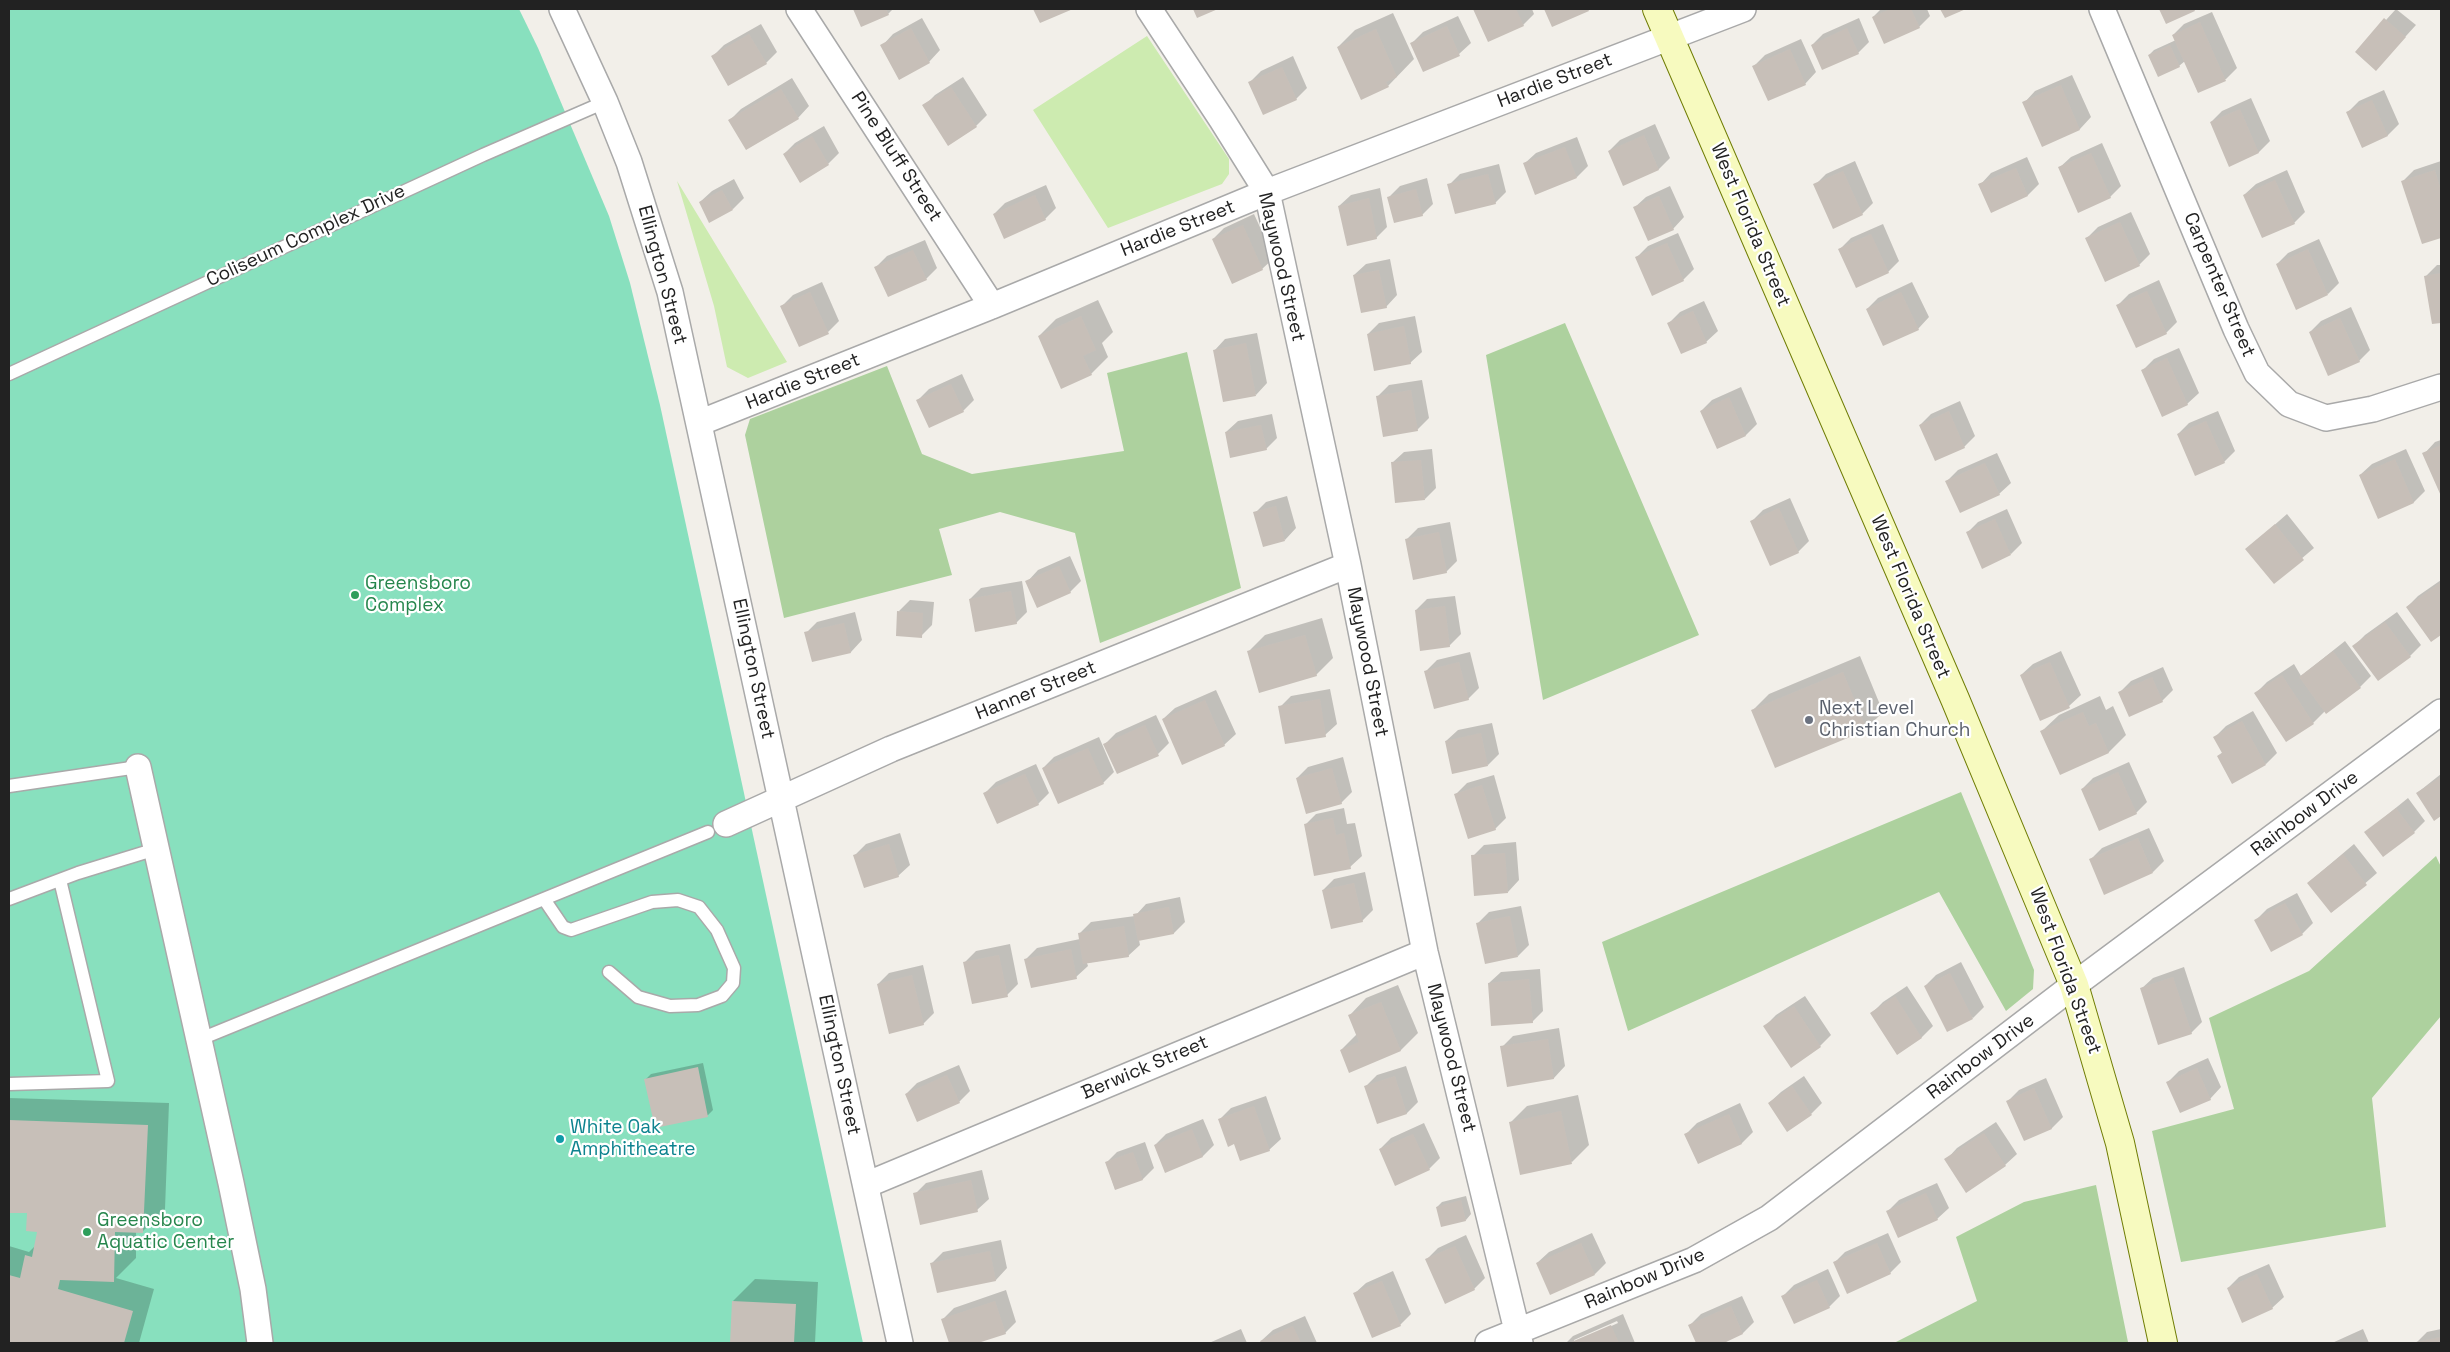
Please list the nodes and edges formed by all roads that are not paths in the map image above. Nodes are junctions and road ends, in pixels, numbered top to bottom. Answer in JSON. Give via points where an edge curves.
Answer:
{"nodes":[{"id":1,"x":562,"y":9,"type":"edge"},
{"id":2,"x":800,"y":9,"type":"edge"},
{"id":3,"x":1149,"y":9,"type":"edge"},
{"id":4,"x":1657,"y":9,"type":"edge"},
{"id":5,"x":1743,"y":9,"type":"edge"},
{"id":6,"x":2102,"y":9,"type":"edge"},
{"id":7,"x":1670,"y":37,"type":"junction"},
{"id":8,"x":605,"y":102,"type":"junction"},
{"id":9,"x":1267,"y":192,"type":"junction"},
{"id":10,"x":992,"y":306,"type":"junction"},
{"id":11,"x":9,"y":374,"type":"edge"},
{"id":12,"x":2441,"y":387,"type":"edge"},
{"id":13,"x":699,"y":423,"type":"junction"},
{"id":14,"x":1348,"y":565,"type":"junction"},
{"id":15,"x":2441,"y":712,"type":"edge"},
{"id":16,"x":138,"y":767,"type":"joint"},
{"id":17,"x":9,"y":786,"type":"edge"},
{"id":18,"x":781,"y":800,"type":"junction"},
{"id":19,"x":717,"y":828,"type":"joint"},
{"id":20,"x":156,"y":849,"type":"junction"},
{"id":21,"x":60,"y":880,"type":"junction"},
{"id":22,"x":9,"y":899,"type":"edge"},
{"id":23,"x":544,"y":899,"type":"junction"},
{"id":24,"x":1425,"y":952,"type":"junction"},
{"id":25,"x":609,"y":972,"type":"dead end"},
{"id":26,"x":2074,"y":985,"type":"junction"},
{"id":27,"x":198,"y":1040,"type":"junction"},
{"id":28,"x":9,"y":1084,"type":"edge"},
{"id":29,"x":866,"y":1185,"type":"junction"},
{"id":30,"x":1519,"y":1337,"type":"edge"},
{"id":31,"x":260,"y":1343,"type":"edge"},
{"id":32,"x":900,"y":1343,"type":"edge"},
{"id":33,"x":1488,"y":1343,"type":"edge"},
{"id":34,"x":2163,"y":1343,"type":"edge"}],
"edges":[{"from":1,"to":8,"type":"street","name":"Ellington Street"},
{"from":2,"to":10,"type":"street","name":"Pine Bluff Street"},
{"from":3,"to":9,"type":"street","name":"Maywood Street"},
{"from":4,"to":7,"type":"main road","name":"West Florida Street"},
{"from":5,"to":7,"type":"street","name":"Hardie Street"},
{"from":6,"to":12,"type":"street","name":"Carpenter Street","via":[[2257,373],[2289,404],[2326,418],[2373,409]]},
{"from":7,"to":9,"type":"street","name":"Hardie Street"},
{"from":7,"to":26,"type":"main road","name":"West Florida Street"},
{"from":8,"to":11,"type":"lane","name":"Coliseum Complex Drive"},
{"from":8,"to":13,"type":"street","name":"Ellington Street","via":[[641,198],[670,292]]},
{"from":9,"to":10,"type":"street","name":"Hardie Street"},
{"from":9,"to":14,"type":"street","name":"Maywood Street"},
{"from":10,"to":13,"type":"street","name":"Hardie Street"},
{"from":13,"to":18,"type":"street","name":"Ellington Street"},
{"from":14,"to":18,"type":"street","name":"Hanner Street","via":[[891,749]]},
{"from":14,"to":24,"type":"street","name":"Maywood Street"},
{"from":15,"to":26,"type":"street","name":"Rainbow Drive"},
{"from":16,"to":17,"type":"lane"},
{"from":16,"to":20,"type":"street"},
{"from":18,"to":19,"type":"street","name":"Hanner Street"},
{"from":18,"to":29,"type":"street","name":"Ellington Street"},
{"from":19,"to":23,"type":"lane"},
{"from":20,"to":21,"type":"lane"},
{"from":20,"to":27,"type":"street"},
{"from":21,"to":22,"type":"lane"},
{"from":21,"to":28,"type":"lane","via":[[108,1081]]},
{"from":23,"to":25,"type":"lane","via":[[563,927],[571,930],[652,902],[678,900],[699,907],[717,930],[734,968],[733,983],[722,996],[698,1005],[670,1006],[638,997]]},
{"from":23,"to":27,"type":"lane"},
{"from":24,"to":29,"type":"street","name":"Berwick Street"},
{"from":24,"to":30,"type":"street","name":"Maywood Street"},
{"from":26,"to":30,"type":"street","name":"Rainbow Drive","via":[[1769,1218],[1694,1260]]},
{"from":26,"to":34,"type":"main road","name":"West Florida Street","via":[[2120,1143]]},
{"from":27,"to":31,"type":"street","via":[[253,1289]]},
{"from":29,"to":32,"type":"street","name":"Ellington Street"},
{"from":30,"to":33,"type":"street","name":"Rainbow Drive"}]}
